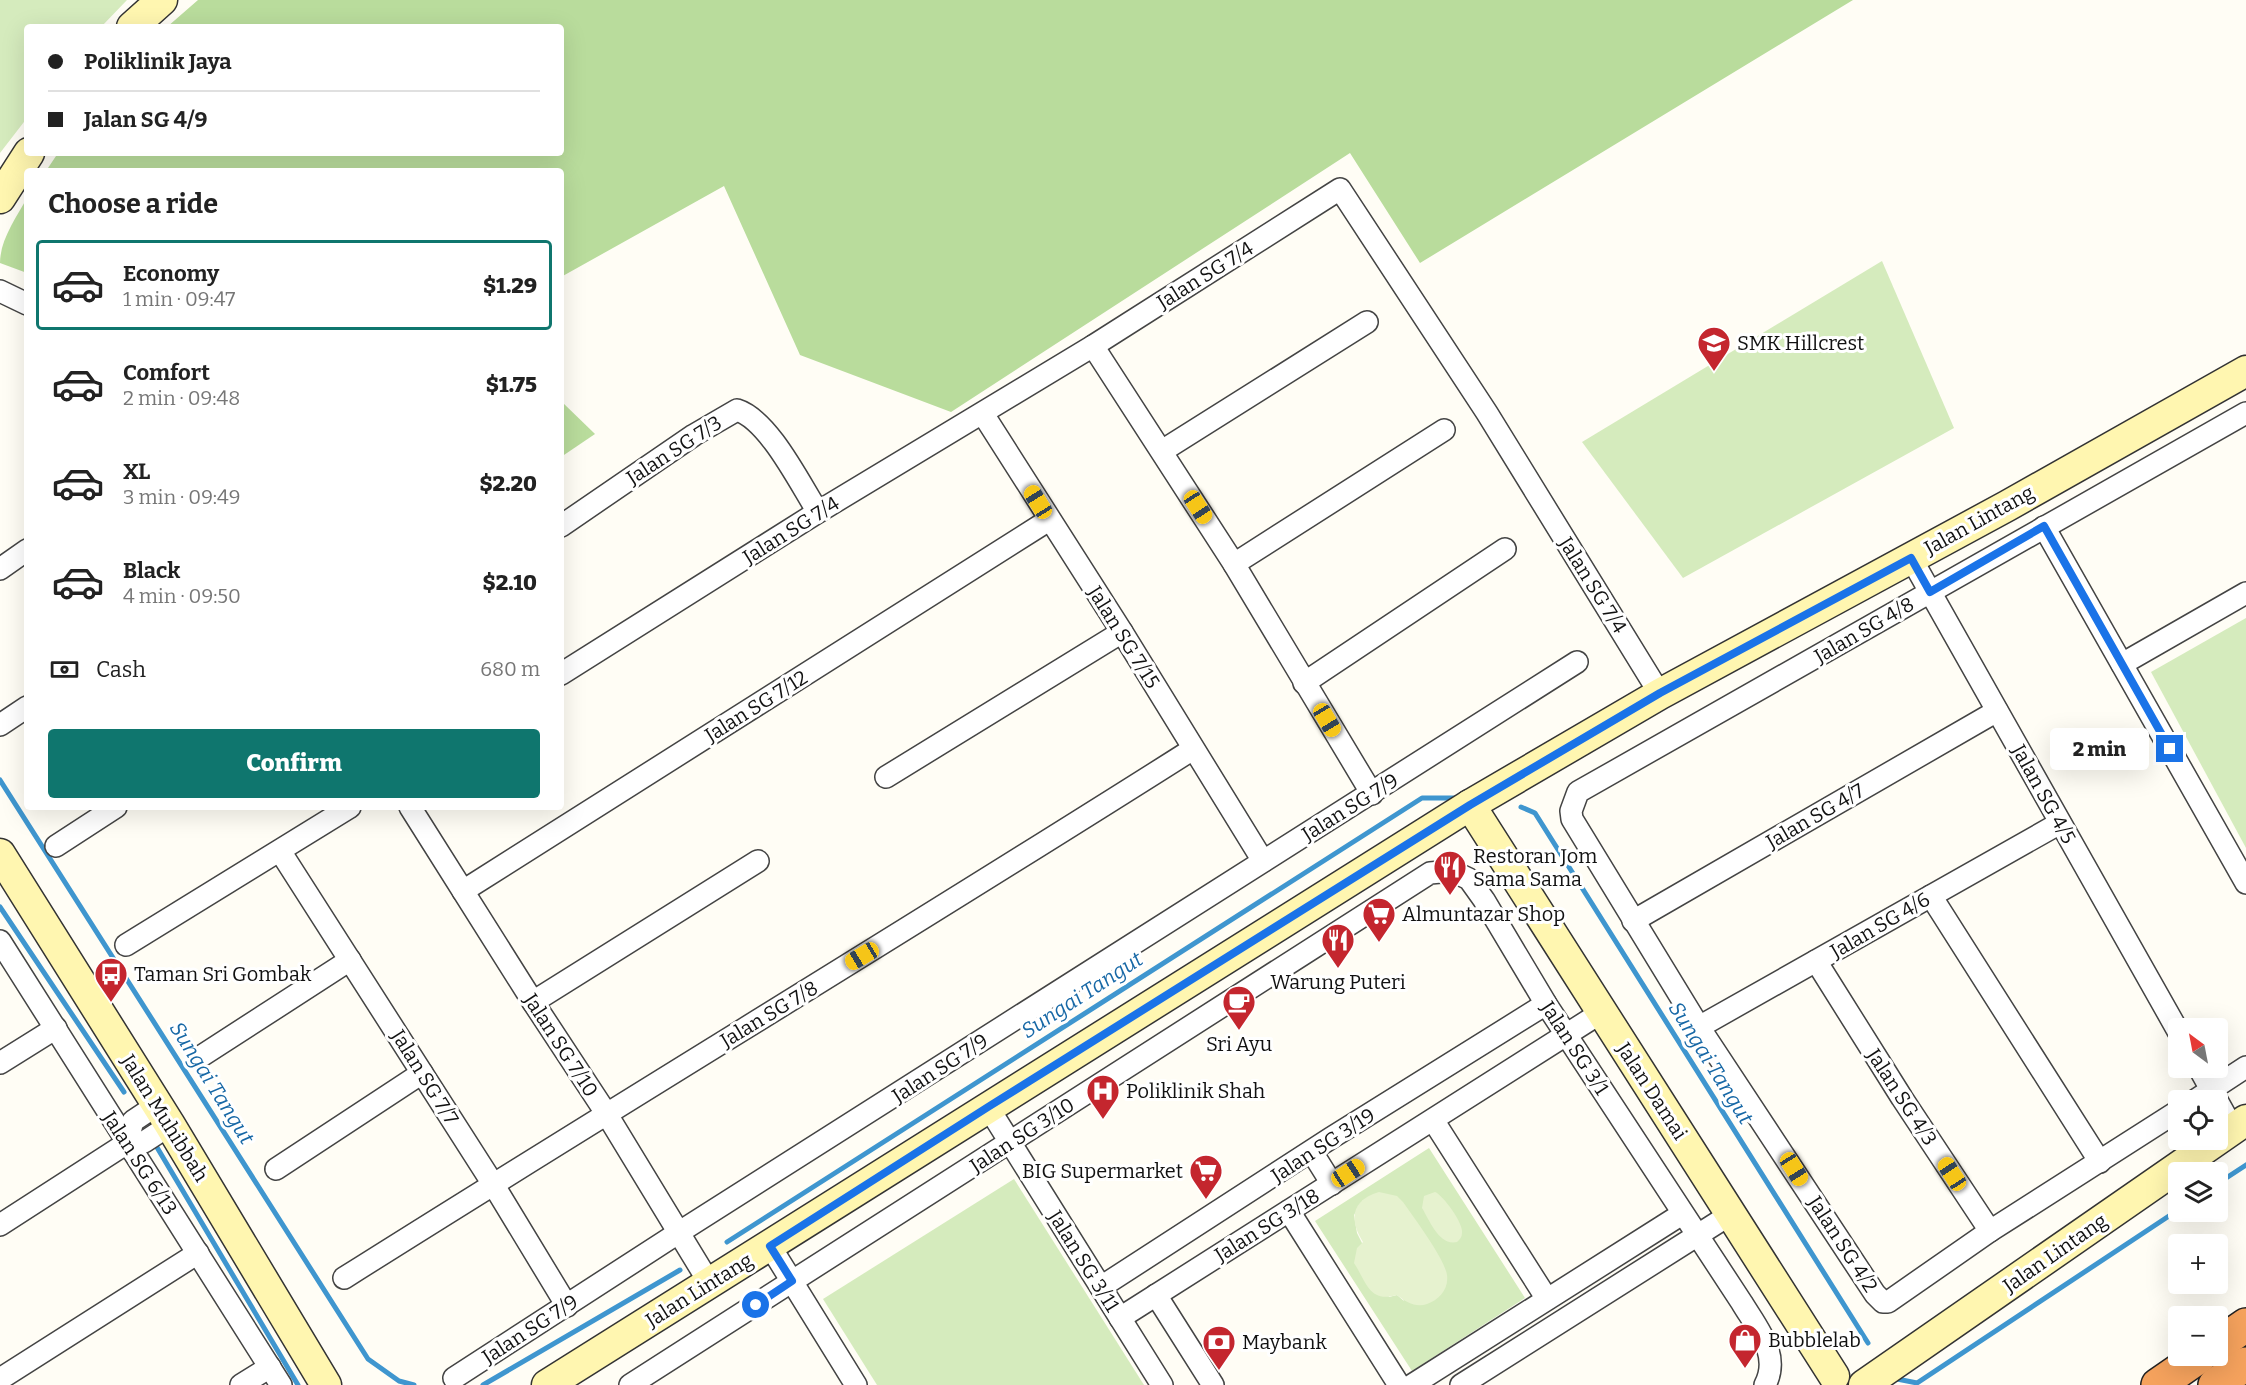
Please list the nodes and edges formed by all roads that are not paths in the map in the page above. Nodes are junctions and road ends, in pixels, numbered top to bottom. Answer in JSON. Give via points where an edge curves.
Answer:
{"nodes":[{"id":1,"x":162,"y":0,"type":"edge"},
{"id":2,"x":135,"y":24,"type":"edge"},
{"id":3,"x":27,"y":156,"type":"edge"},
{"id":4,"x":0,"y":198,"type":"edge"},
{"id":5,"x":0,"y":291,"type":"edge"},
{"id":6,"x":24,"y":303,"type":"edge"},
{"id":7,"x":1367,"y":322,"type":"dead end"},
{"id":8,"x":1093,"y":346,"type":"junction"},
{"id":9,"x":2246,"y":371,"type":"edge"},
{"id":10,"x":2246,"y":413,"type":"edge"},
{"id":11,"x":983,"y":414,"type":"junction"},
{"id":12,"x":1444,"y":430,"type":"dead end"},
{"id":13,"x":1162,"y":451,"type":"junction"},
{"id":14,"x":818,"y":512,"type":"junction"},
{"id":15,"x":1049,"y":520,"type":"junction"},
{"id":16,"x":564,"y":524,"type":"edge"},
{"id":17,"x":2044,"y":526,"type":"junction"},
{"id":18,"x":1505,"y":549,"type":"dead end"},
{"id":19,"x":24,"y":552,"type":"edge"},
{"id":20,"x":1911,"y":558,"type":"junction"},
{"id":21,"x":1234,"y":564,"type":"junction"},
{"id":22,"x":0,"y":569,"type":"edge"},
{"id":23,"x":1930,"y":592,"type":"junction"},
{"id":24,"x":2246,"y":593,"type":"edge"},
{"id":25,"x":1122,"y":632,"type":"junction"},
{"id":26,"x":1577,"y":662,"type":"dead end"},
{"id":27,"x":2122,"y":664,"type":"junction"},
{"id":28,"x":564,"y":672,"type":"edge"},
{"id":29,"x":1304,"y":683,"type":"junction"},
{"id":30,"x":1660,"y":693,"type":"junction"},
{"id":31,"x":24,"y":709,"type":"edge"},
{"id":32,"x":1997,"y":711,"type":"junction"},
{"id":33,"x":0,"y":725,"type":"edge"},
{"id":34,"x":1193,"y":749,"type":"junction"},
{"id":35,"x":886,"y":777,"type":"dead end"},
{"id":36,"x":1372,"y":794,"type":"junction"},
{"id":37,"x":1470,"y":805,"type":"junction"},
{"id":38,"x":111,"y":810,"type":"edge"},
{"id":39,"x":345,"y":810,"type":"edge"},
{"id":40,"x":412,"y":810,"type":"edge"},
{"id":41,"x":2060,"y":823,"type":"junction"},
{"id":42,"x":1577,"y":828,"type":"joint"},
{"id":43,"x":56,"y":846,"type":"dead end"},
{"id":44,"x":280,"y":851,"type":"junction"},
{"id":45,"x":0,"y":854,"type":"edge"},
{"id":46,"x":758,"y":861,"type":"dead end"},
{"id":47,"x":1263,"y":861,"type":"junction"},
{"id":48,"x":1446,"y":871,"type":"joint"},
{"id":49,"x":2246,"y":883,"type":"edge"},
{"id":50,"x":463,"y":891,"type":"junction"},
{"id":51,"x":1931,"y":896,"type":"junction"},
{"id":52,"x":1634,"y":921,"type":"junction"},
{"id":53,"x":0,"y":941,"type":"edge"},
{"id":54,"x":126,"y":945,"type":"dead end"},
{"id":55,"x":350,"y":960,"type":"junction"},
{"id":56,"x":1816,"y":961,"type":"junction"},
{"id":57,"x":533,"y":1002,"type":"junction"},
{"id":58,"x":1546,"y":1004,"type":"junction"},
{"id":59,"x":1602,"y":1012,"type":"junction"},
{"id":60,"x":2171,"y":1018,"type":"edge"},
{"id":61,"x":1699,"y":1027,"type":"junction"},
{"id":62,"x":56,"y":1028,"type":"junction"},
{"id":63,"x":1567,"y":1035,"type":"junction"},
{"id":64,"x":203,"y":1055,"type":"dead end"},
{"id":65,"x":0,"y":1063,"type":"edge"},
{"id":66,"x":2246,"y":1067,"type":"edge"},
{"id":67,"x":422,"y":1073,"type":"junction"},
{"id":68,"x":2210,"y":1090,"type":"edge"},
{"id":69,"x":988,"y":1107,"type":"junction"},
{"id":70,"x":606,"y":1113,"type":"junction"},
{"id":71,"x":163,"y":1115,"type":"junction"},
{"id":72,"x":2228,"y":1116,"type":"edge"},
{"id":73,"x":2168,"y":1118,"type":"edge"},
{"id":74,"x":1433,"y":1120,"type":"junction"},
{"id":75,"x":2240,"y":1125,"type":"edge"},
{"id":76,"x":1010,"y":1142,"type":"junction"},
{"id":77,"x":127,"y":1143,"type":"junction"},
{"id":78,"x":1312,"y":1152,"type":"junction"},
{"id":79,"x":2100,"y":1162,"type":"junction"},
{"id":80,"x":276,"y":1169,"type":"dead end"},
{"id":81,"x":493,"y":1184,"type":"junction"},
{"id":82,"x":1332,"y":1184,"type":"junction"},
{"id":83,"x":1289,"y":1211,"type":"junction"},
{"id":84,"x":1682,"y":1214,"type":"junction"},
{"id":85,"x":1731,"y":1214,"type":"junction"},
{"id":86,"x":0,"y":1225,"type":"edge"},
{"id":87,"x":1990,"y":1232,"type":"junction"},
{"id":88,"x":678,"y":1233,"type":"junction"},
{"id":89,"x":1698,"y":1235,"type":"junction"},
{"id":90,"x":770,"y":1246,"type":"junction"},
{"id":91,"x":198,"y":1253,"type":"junction"},
{"id":92,"x":344,"y":1278,"type":"dead end"},
{"id":93,"x":792,"y":1281,"type":"junction"},
{"id":94,"x":710,"y":1284,"type":"junction"},
{"id":95,"x":1101,"y":1287,"type":"junction"},
{"id":96,"x":1156,"y":1295,"type":"junction"},
{"id":97,"x":1547,"y":1299,"type":"junction"},
{"id":98,"x":567,"y":1306,"type":"junction"},
{"id":99,"x":1120,"y":1318,"type":"junction"},
{"id":100,"x":2246,"y":1325,"type":"edge"},
{"id":101,"x":2228,"y":1337,"type":"edge"},
{"id":102,"x":1448,"y":1362,"type":"junction"},
{"id":103,"x":2246,"y":1364,"type":"edge"},
{"id":104,"x":2186,"y":1366,"type":"edge"},
{"id":105,"x":270,"y":1367,"type":"junction"},
{"id":106,"x":454,"y":1378,"type":"dead end"},
{"id":107,"x":0,"y":1379,"type":"edge"},
{"id":108,"x":1830,"y":1381,"type":"edge"},
{"id":109,"x":241,"y":1385,"type":"edge"},
{"id":110,"x":281,"y":1385,"type":"edge"},
{"id":111,"x":326,"y":1385,"type":"edge"},
{"id":112,"x":547,"y":1385,"type":"edge"},
{"id":113,"x":630,"y":1385,"type":"edge"},
{"id":114,"x":856,"y":1385,"type":"edge"},
{"id":115,"x":1162,"y":1385,"type":"edge"},
{"id":116,"x":1213,"y":1385,"type":"edge"},
{"id":117,"x":1400,"y":1385,"type":"edge"},
{"id":118,"x":1412,"y":1385,"type":"edge"},
{"id":119,"x":1462,"y":1385,"type":"edge"},
{"id":120,"x":1765,"y":1385,"type":"edge"},
{"id":121,"x":1864,"y":1385,"type":"edge"},
{"id":122,"x":2158,"y":1385,"type":"edge"},
{"id":123,"x":2215,"y":1385,"type":"edge"}],
"edges":[{"from":1,"to":2,"type":"street"},
{"from":3,"to":4,"type":"street"},
{"from":5,"to":6,"type":"street"},
{"from":7,"to":13,"type":"street"},
{"from":8,"to":11,"type":"street","name":"Jalan SG 7/4"},
{"from":8,"to":13,"type":"street"},
{"from":8,"to":30,"type":"street","name":"Jalan SG 7/4","via":[[1340,189],[1487,413]]},
{"from":9,"to":20,"type":"street","name":"Jalan Lintang"},
{"from":10,"to":17,"type":"street","name":"Jalan SG 4/8"},
{"from":11,"to":14,"type":"street","name":"Jalan SG 7/4"},
{"from":11,"to":15,"type":"street","name":"Jalan SG 7/15"},
{"from":12,"to":21,"type":"street"},
{"from":13,"to":21,"type":"street"},
{"from":14,"to":16,"type":"street","name":"Jalan SG 7/3","via":[[767,433],[736,410]]},
{"from":14,"to":28,"type":"street","name":"Jalan SG 7/4"},
{"from":15,"to":25,"type":"street","name":"Jalan SG 7/15"},
{"from":15,"to":50,"type":"street","name":"Jalan SG 7/12"},
{"from":17,"to":23,"type":"street","name":"Jalan SG 4/8"},
{"from":17,"to":27,"type":"street"},
{"from":18,"to":29,"type":"street"},
{"from":19,"to":22,"type":"street"},
{"from":20,"to":23,"type":"street","name":"Jalan SG 4/5"},
{"from":20,"to":30,"type":"street","name":"Jalan Lintang"},
{"from":21,"to":29,"type":"street"},
{"from":23,"to":32,"type":"street","name":"Jalan SG 4/5"},
{"from":23,"to":42,"type":"street","name":"Jalan SG 4/8","via":[[1578,792],[1571,811]]},
{"from":24,"to":27,"type":"street"},
{"from":25,"to":34,"type":"street","name":"Jalan SG 7/15"},
{"from":25,"to":35,"type":"street"},
{"from":26,"to":36,"type":"street","name":"Jalan SG 7/9"},
{"from":27,"to":49,"type":"street"},
{"from":29,"to":36,"type":"street"},
{"from":30,"to":37,"type":"street","name":"Jalan Lintang"},
{"from":31,"to":33,"type":"street"},
{"from":32,"to":41,"type":"street","name":"Jalan SG 4/5"},
{"from":32,"to":52,"type":"street","name":"Jalan SG 4/7"},
{"from":34,"to":47,"type":"street","name":"Jalan SG 7/15"},
{"from":34,"to":70,"type":"street","name":"Jalan SG 7/8"},
{"from":36,"to":47,"type":"street","name":"Jalan SG 7/9"},
{"from":37,"to":59,"type":"street","name":"Jalan Damai"},
{"from":37,"to":69,"type":"street","name":"Jalan Lintang"},
{"from":38,"to":43,"type":"street"},
{"from":39,"to":44,"type":"street"},
{"from":40,"to":50,"type":"street","name":"Jalan SG 7/10"},
{"from":41,"to":51,"type":"street","name":"Jalan SG 4/6"},
{"from":41,"to":60,"type":"street","name":"Jalan SG 4/5"},
{"from":42,"to":52,"type":"street","name":"Jalan SG 4/2"},
{"from":44,"to":54,"type":"street"},
{"from":44,"to":55,"type":"street","name":"Jalan SG 7/7"},
{"from":45,"to":71,"type":"street","name":"Jalan Muhibbah"},
{"from":46,"to":57,"type":"street"},
{"from":47,"to":88,"type":"street","name":"Jalan SG 7/9"},
{"from":48,"to":58,"type":"street","name":"Jalan SG 3/1","via":[[1469,879]]},
{"from":48,"to":76,"type":"street","name":"Jalan SG 3/10","via":[[1430,873]]},
{"from":50,"to":57,"type":"street","name":"Jalan SG 7/10"},
{"from":51,"to":56,"type":"street","name":"Jalan SG 4/6"},
{"from":51,"to":79,"type":"street"},
{"from":52,"to":61,"type":"street","name":"Jalan SG 4/2"},
{"from":53,"to":62,"type":"street","name":"Jalan SG 6/13"},
{"from":55,"to":64,"type":"street"},
{"from":55,"to":67,"type":"street","name":"Jalan SG 7/7"},
{"from":56,"to":61,"type":"street","name":"Jalan SG 4/6"},
{"from":56,"to":87,"type":"street","name":"Jalan SG 4/3"},
{"from":57,"to":70,"type":"street","name":"Jalan SG 7/10"},
{"from":58,"to":63,"type":"street","name":"Jalan SG 3/1"},
{"from":58,"to":78,"type":"street","name":"Jalan SG 3/19"},
{"from":59,"to":63,"type":"street","name":"Jalan SG 3/18"},
{"from":59,"to":85,"type":"street","name":"Jalan Damai"},
{"from":61,"to":87,"type":"street","name":"Jalan SG 4/2","via":[[1880,1300],[1888,1302]]},
{"from":62,"to":65,"type":"street"},
{"from":62,"to":77,"type":"street","name":"Jalan SG 6/13"},
{"from":63,"to":74,"type":"street","name":"Jalan SG 3/18"},
{"from":63,"to":84,"type":"street","name":"Jalan SG 3/1"},
{"from":66,"to":68,"type":"street"},
{"from":67,"to":80,"type":"street"},
{"from":67,"to":81,"type":"street","name":"Jalan SG 7/7"},
{"from":69,"to":76,"type":"street","name":"Jalan SG 3/11"},
{"from":69,"to":90,"type":"street","name":"Jalan Lintang"},
{"from":70,"to":81,"type":"street","name":"Jalan SG 7/8"},
{"from":70,"to":88,"type":"street","name":"Jalan SG 7/10"},
{"from":71,"to":77,"type":"street","via":[[144,1142]]},
{"from":71,"to":111,"type":"street","name":"Jalan Muhibbah"},
{"from":72,"to":75,"type":"street"},
{"from":73,"to":79,"type":"street","name":"Jalan SG 4/2"},
{"from":74,"to":82,"type":"street","name":"Jalan SG 3/18"},
{"from":74,"to":97,"type":"street"},
{"from":75,"to":121,"type":"street","name":"Jalan Lintang"},
{"from":76,"to":93,"type":"street","name":"Jalan SG 3/10"},
{"from":76,"to":95,"type":"street","name":"Jalan SG 3/11"},
{"from":77,"to":86,"type":"street"},
{"from":77,"to":91,"type":"street","name":"Jalan SG 6/13"},
{"from":78,"to":82,"type":"street"},
{"from":78,"to":95,"type":"street","name":"Jalan SG 3/19"},
{"from":79,"to":87,"type":"street","name":"Jalan SG 4/2"},
{"from":81,"to":92,"type":"street","name":"Jalan SG 7/8"},
{"from":81,"to":98,"type":"street","name":"Jalan SG 7/7"},
{"from":82,"to":83,"type":"street","name":"Jalan SG 3/18"},
{"from":83,"to":96,"type":"street","name":"Jalan SG 3/18"},
{"from":83,"to":117,"type":"street"},
{"from":84,"to":89,"type":"street","name":"Jalan SG 3/1"},
{"from":84,"to":97,"type":"street"},
{"from":85,"to":89,"type":"street"},
{"from":85,"to":108,"type":"street","name":"Jalan Damai"},
{"from":88,"to":94,"type":"street","name":"Jalan SG 7/10"},
{"from":88,"to":98,"type":"street","name":"Jalan SG 7/9"},
{"from":89,"to":119,"type":"street"},
{"from":89,"to":120,"type":"street","name":"Jalan SG 3/1","via":[[1769,1347],[1770,1375]]},
{"from":90,"to":93,"type":"street"},
{"from":90,"to":94,"type":"street","name":"Jalan Lintang"},
{"from":91,"to":105,"type":"street","name":"Jalan SG 6/13"},
{"from":91,"to":107,"type":"street"},
{"from":93,"to":113,"type":"street","name":"Jalan SG 3/10"},
{"from":93,"to":114,"type":"street"},
{"from":94,"to":112,"type":"street","name":"Jalan Lintang"},
{"from":95,"to":99,"type":"street","name":"Jalan SG 3/11"},
{"from":96,"to":99,"type":"street","name":"Jalan SG 3/18"},
{"from":96,"to":116,"type":"street"},
{"from":97,"to":102,"type":"street"},
{"from":98,"to":106,"type":"street","name":"Jalan SG 7/9"},
{"from":99,"to":115,"type":"street","name":"Jalan SG 3/11"},
{"from":100,"to":101,"type":"highway"},
{"from":102,"to":118,"type":"street"},
{"from":102,"to":119,"type":"street"},
{"from":103,"to":123,"type":"highway"},
{"from":104,"to":122,"type":"highway"},
{"from":105,"to":109,"type":"street"},
{"from":105,"to":110,"type":"street","name":"Jalan SG 6/13"},
{"from":108,"to":121,"type":"street","via":[[1845,1373]]}]}
